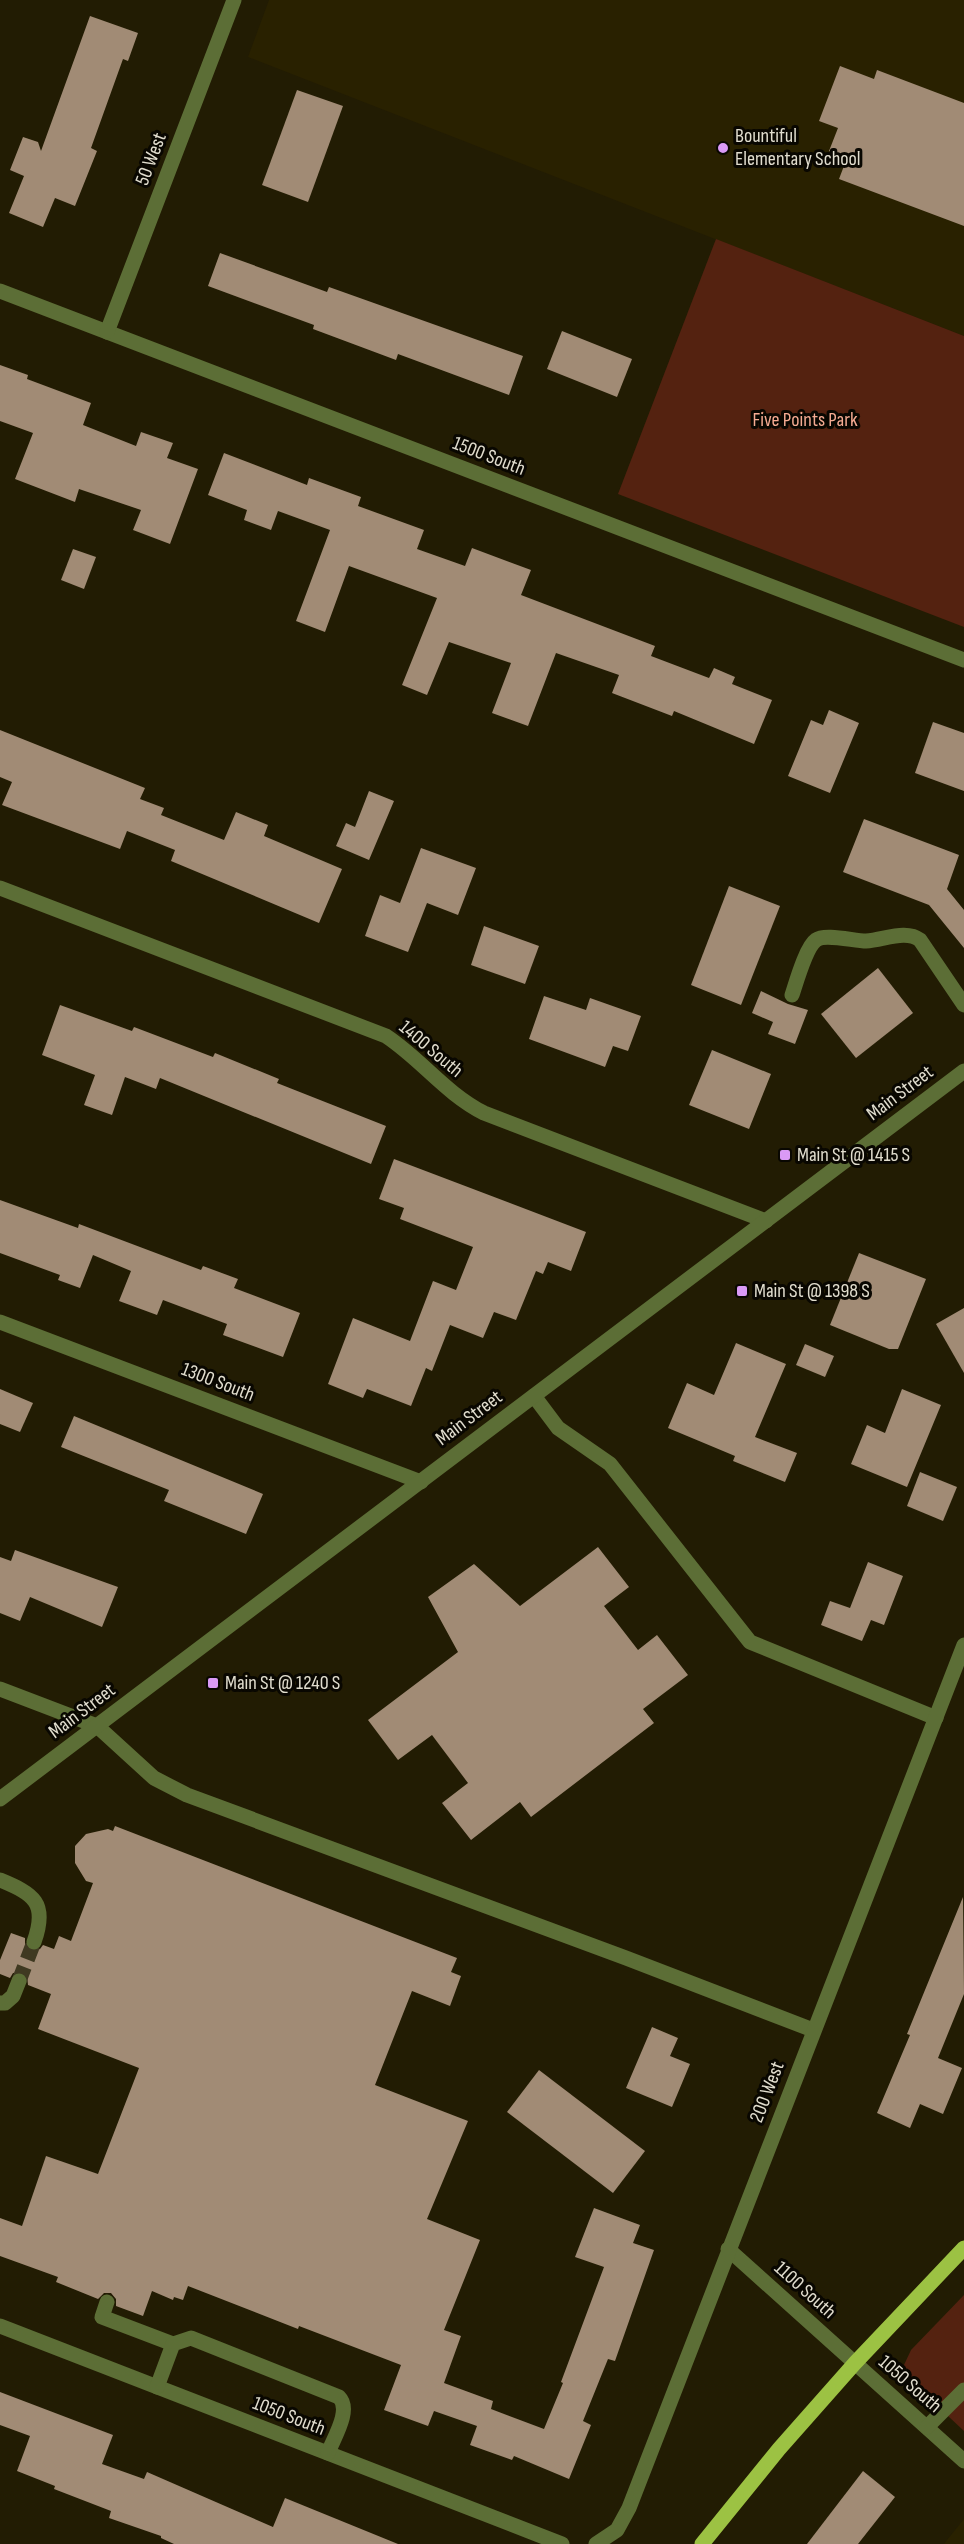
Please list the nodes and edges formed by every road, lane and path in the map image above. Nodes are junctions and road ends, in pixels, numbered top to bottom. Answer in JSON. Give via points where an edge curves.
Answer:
{"nodes":[{"id":1,"x":234,"y":0,"type":"edge"},
{"id":2,"x":0,"y":291,"type":"edge"},
{"id":3,"x":107,"y":332,"type":"junction"},
{"id":4,"x":964,"y":660,"type":"edge"},
{"id":5,"x":0,"y":888,"type":"edge"},
{"id":6,"x":792,"y":995,"type":"dead end"},
{"id":7,"x":964,"y":1005,"type":"edge"},
{"id":8,"x":964,"y":1071,"type":"edge"},
{"id":9,"x":766,"y":1221,"type":"junction"},
{"id":10,"x":0,"y":1322,"type":"edge"},
{"id":11,"x":534,"y":1396,"type":"junction"},
{"id":12,"x":421,"y":1482,"type":"junction"},
{"id":13,"x":964,"y":1645,"type":"edge"},
{"id":14,"x":0,"y":1689,"type":"edge"},
{"id":15,"x":936,"y":1718,"type":"junction"},
{"id":16,"x":97,"y":1726,"type":"junction"},
{"id":17,"x":0,"y":1799,"type":"edge"},
{"id":18,"x":0,"y":1880,"type":"edge"},
{"id":19,"x":34,"y":1941,"type":"tunnel mouth"},
{"id":20,"x":19,"y":1981,"type":"tunnel mouth"},
{"id":21,"x":0,"y":2003,"type":"edge"},
{"id":22,"x":813,"y":2031,"type":"junction"},
{"id":23,"x":964,"y":2248,"type":"edge"},
{"id":24,"x":728,"y":2249,"type":"junction"},
{"id":25,"x":107,"y":2302,"type":"dead end"},
{"id":26,"x":0,"y":2326,"type":"edge"},
{"id":27,"x":173,"y":2344,"type":"junction"},
{"id":28,"x":855,"y":2363,"type":"junction"},
{"id":29,"x":157,"y":2387,"type":"junction"},
{"id":30,"x":964,"y":2390,"type":"edge"},
{"id":31,"x":927,"y":2427,"type":"junction"},
{"id":32,"x":328,"y":2453,"type":"junction"},
{"id":33,"x":964,"y":2461,"type":"edge"},
{"id":34,"x":562,"y":2544,"type":"edge"},
{"id":35,"x":596,"y":2544,"type":"edge"},
{"id":36,"x":702,"y":2544,"type":"edge"}],
"edges":[{"from":1,"to":3,"type":"street","name":"50 West"},
{"from":2,"to":3,"type":"street","name":"1500 South"},
{"from":3,"to":4,"type":"street","name":"1500 South"},
{"from":5,"to":9,"type":"street","name":"1400 South","via":[[386,1036],[453,1095],[484,1113]]},
{"from":6,"to":7,"type":"street","via":[[816,940],[876,940],[905,934],[920,940]]},
{"from":8,"to":9,"type":"street","name":"Main Street"},
{"from":9,"to":11,"type":"street","name":"Main Street"},
{"from":10,"to":12,"type":"street","name":"1300 South"},
{"from":11,"to":12,"type":"street","name":"Main Street"},
{"from":11,"to":15,"type":"street","via":[[558,1428],[610,1464],[750,1642]]},
{"from":12,"to":16,"type":"street","name":"Main Street"},
{"from":13,"to":15,"type":"street","name":"200 West"},
{"from":14,"to":16,"type":"street"},
{"from":15,"to":22,"type":"street","name":"200 West"},
{"from":16,"to":17,"type":"street","name":"Main Street"},
{"from":16,"to":22,"type":"street","via":[[154,1778],[187,1795]]},
{"from":18,"to":19,"type":"street","via":[[33,1896],[41,1917]]},
{"from":20,"to":21,"type":"street","via":[[13,1996]]},
{"from":22,"to":24,"type":"street","name":"200 West"},
{"from":23,"to":28,"type":"main road"},
{"from":24,"to":28,"type":"street","name":"1100 South"},
{"from":24,"to":35,"type":"street","name":"200 West","via":[[626,2513],[617,2530]]},
{"from":25,"to":27,"type":"street","via":[[102,2317]]},
{"from":26,"to":29,"type":"street","name":"1050 South"},
{"from":27,"to":29,"type":"street"},
{"from":27,"to":32,"type":"street","via":[[191,2338],[339,2397],[344,2411]]},
{"from":28,"to":31,"type":"street","name":"1050 South"},
{"from":28,"to":36,"type":"main road"},
{"from":29,"to":32,"type":"street","name":"1050 South"},
{"from":30,"to":31,"type":"street"},
{"from":31,"to":33,"type":"street","name":"1050 South"},
{"from":32,"to":34,"type":"street","name":"1050 South"}]}
